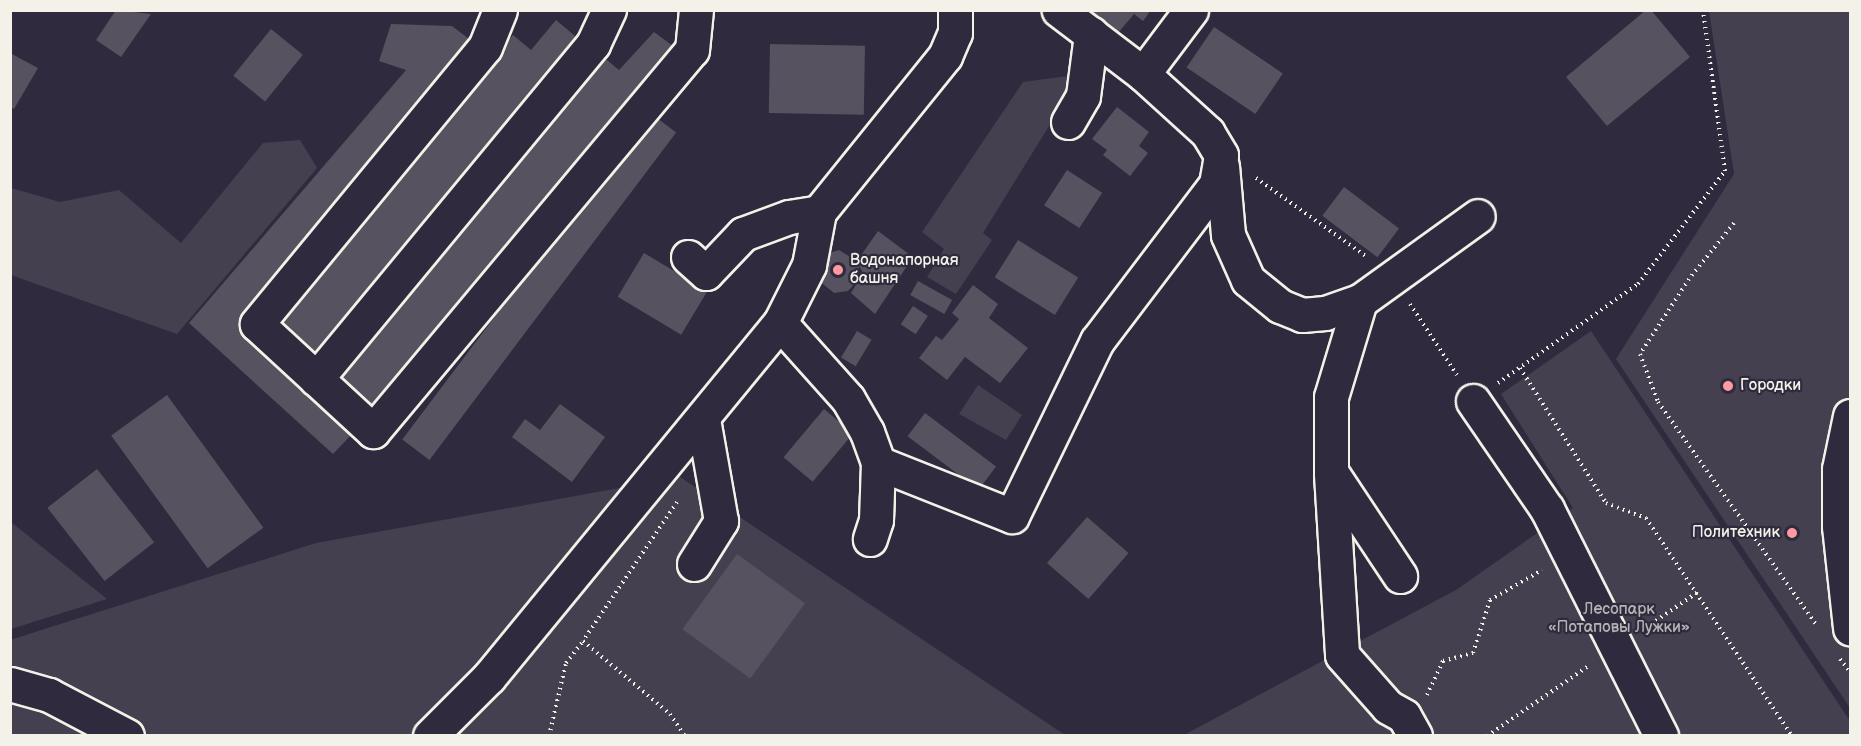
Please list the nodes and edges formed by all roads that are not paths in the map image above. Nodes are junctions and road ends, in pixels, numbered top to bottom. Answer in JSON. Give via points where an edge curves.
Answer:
{"nodes":[{"id":1,"x":500,"y":10,"type":"edge"},
{"id":2,"x":609,"y":10,"type":"edge"},
{"id":3,"x":696,"y":10,"type":"edge"},
{"id":4,"x":955,"y":10,"type":"edge"},
{"id":5,"x":1059,"y":10,"type":"edge"},
{"id":6,"x":1191,"y":10,"type":"edge"},
{"id":7,"x":1091,"y":34,"type":"junction"},
{"id":8,"x":1143,"y":74,"type":"junction"},
{"id":9,"x":1068,"y":122,"type":"dead end"},
{"id":10,"x":1221,"y":155,"type":"junction"},
{"id":11,"x":819,"y":212,"type":"junction"},
{"id":12,"x":1478,"y":216,"type":"dead end"},
{"id":13,"x":688,"y":257,"type":"dead end"},
{"id":14,"x":1360,"y":301,"type":"junction"},
{"id":15,"x":780,"y":322,"type":"junction"},
{"id":16,"x":316,"y":379,"type":"junction"},
{"id":17,"x":1473,"y":401,"type":"road end"},
{"id":18,"x":1851,"y":416,"type":"edge"},
{"id":19,"x":703,"y":419,"type":"junction"},
{"id":20,"x":878,"y":464,"type":"junction"},
{"id":21,"x":1331,"y":472,"type":"junction"},
{"id":22,"x":870,"y":539,"type":"dead end"},
{"id":23,"x":693,"y":564,"type":"dead end"},
{"id":24,"x":1400,"y":576,"type":"dead end"},
{"id":25,"x":1837,"y":639,"type":"edge"},
{"id":26,"x":10,"y":684,"type":"edge"},
{"id":27,"x":1410,"y":726,"type":"edge"},
{"id":28,"x":127,"y":735,"type":"edge"},
{"id":29,"x":430,"y":735,"type":"edge"},
{"id":30,"x":1661,"y":735,"type":"edge"}],
"edges":[{"from":1,"to":16,"type":"street","via":[[485,47],[257,324]]},
{"from":2,"to":16,"type":"street","via":[[593,44]]},
{"from":3,"to":16,"type":"street","via":[[692,50],[373,431]]},
{"from":4,"to":11,"type":"street","via":[[955,33],[945,56]]},
{"from":5,"to":7,"type":"street"},
{"from":6,"to":8,"type":"street"},
{"from":7,"to":8,"type":"street"},
{"from":7,"to":9,"type":"street","via":[[1083,96]]},
{"from":8,"to":10,"type":"street","via":[[1208,133]]},
{"from":10,"to":14,"type":"street","via":[[1228,235],[1248,280],[1280,306],[1302,315],[1325,313]]},
{"from":10,"to":20,"type":"street","via":[[1216,184],[1097,341],[1012,516]]},
{"from":11,"to":13,"type":"street","via":[[789,217],[743,234],[706,273]]},
{"from":11,"to":15,"type":"street","via":[[809,265]]},
{"from":12,"to":14,"type":"street"},
{"from":14,"to":21,"type":"street","via":[[1331,397]]},
{"from":15,"to":19,"type":"street"},
{"from":15,"to":20,"type":"street","via":[[848,399],[867,432]]},
{"from":17,"to":30,"type":"street","via":[[1547,509]]},
{"from":18,"to":25,"type":"street","via":[[1839,469]]},
{"from":19,"to":23,"type":"street","via":[[721,521]]},
{"from":19,"to":29,"type":"street","via":[[489,677]]},
{"from":20,"to":22,"type":"street","via":[[876,520]]},
{"from":21,"to":24,"type":"street"},
{"from":21,"to":27,"type":"street","via":[[1342,654]]},
{"from":26,"to":28,"type":"street","via":[[49,695]]}]}
